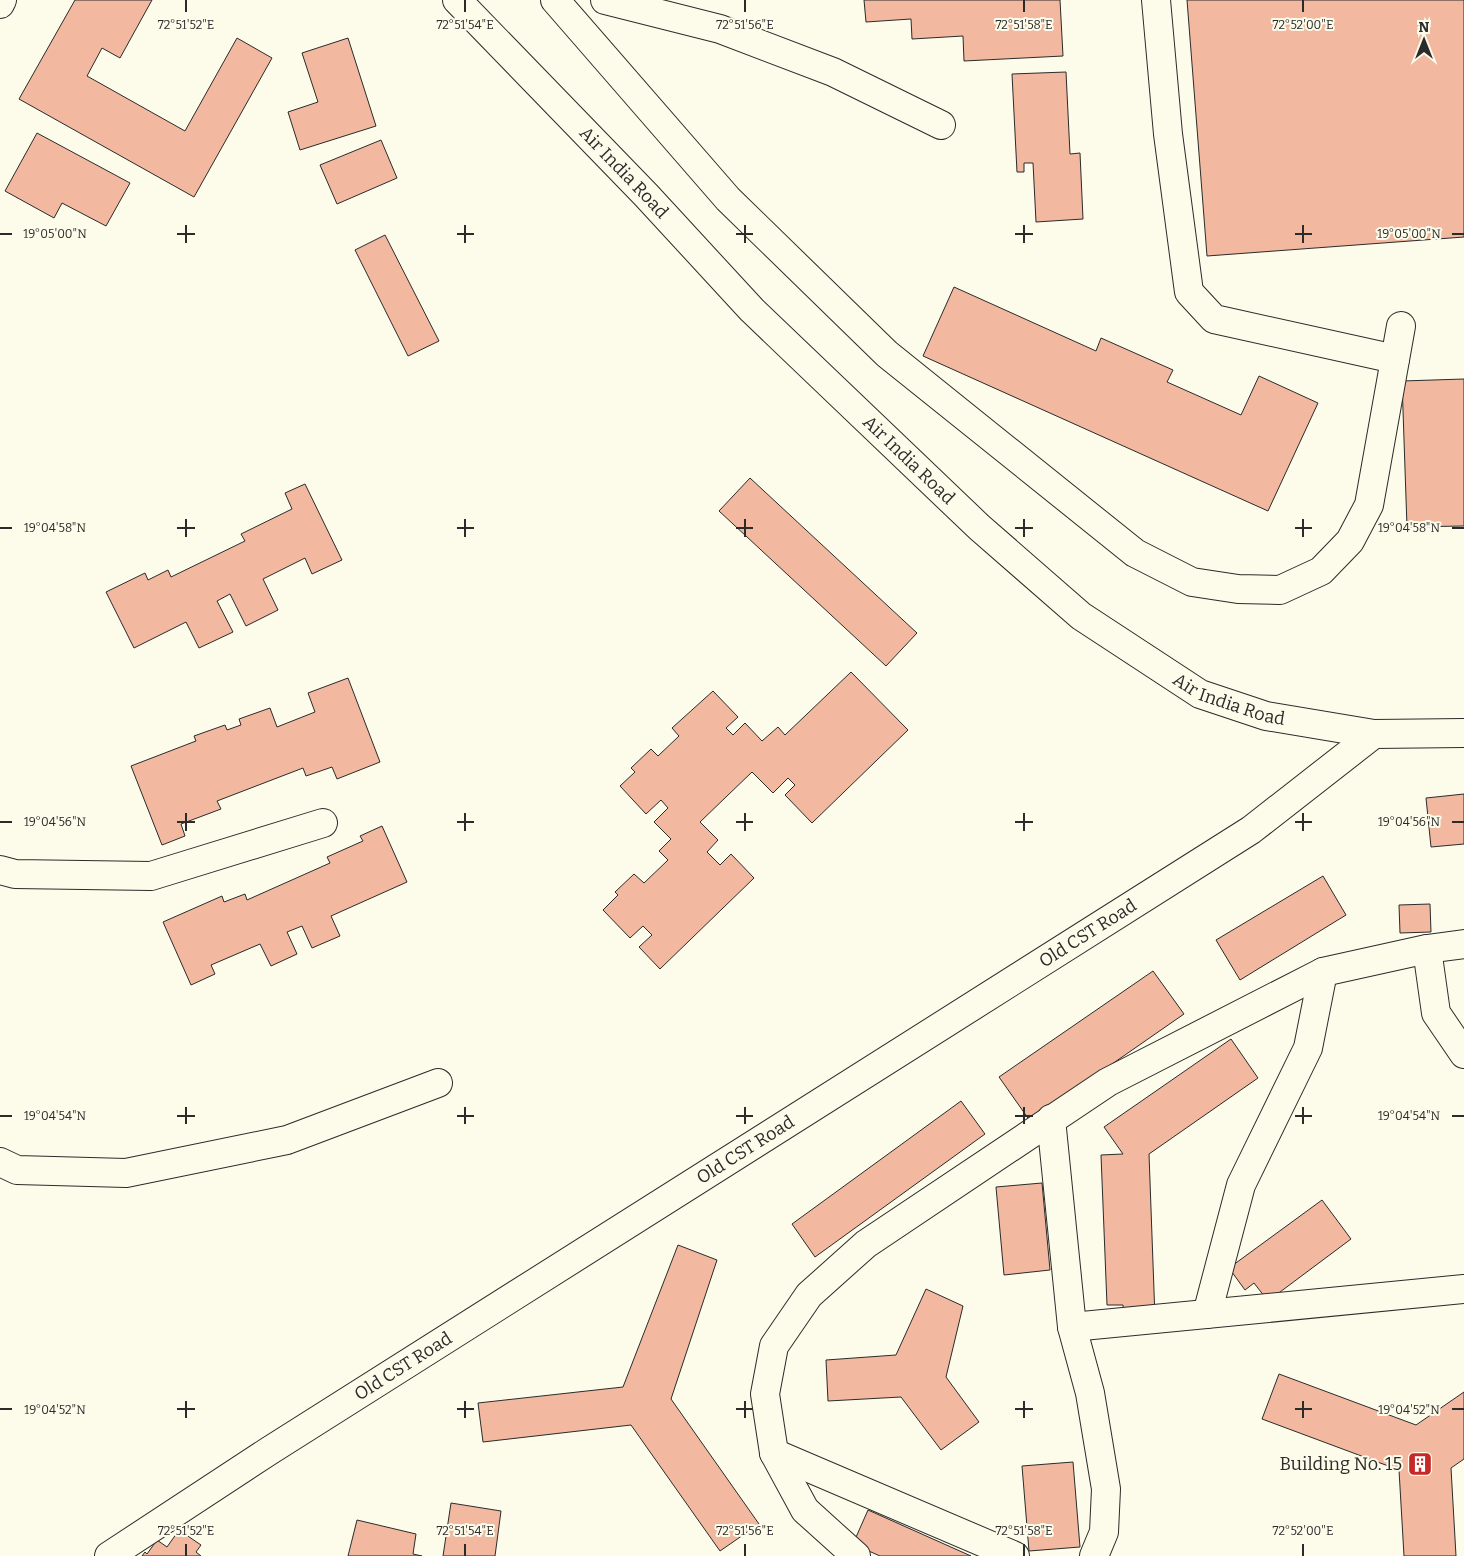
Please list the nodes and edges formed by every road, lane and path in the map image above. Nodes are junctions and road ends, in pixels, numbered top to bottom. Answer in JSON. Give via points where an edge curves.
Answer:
{"nodes":[{"id":1,"x":2,"y":0,"type":"edge"},
{"id":2,"x":457,"y":0,"type":"edge"},
{"id":3,"x":555,"y":0,"type":"edge"},
{"id":4,"x":605,"y":0,"type":"edge"},
{"id":5,"x":1156,"y":0,"type":"edge"},
{"id":6,"x":0,"y":4,"type":"edge"},
{"id":7,"x":941,"y":125,"type":"dead end"},
{"id":8,"x":1401,"y":326,"type":"dead end"},
{"id":9,"x":1395,"y":359,"type":"junction"},
{"id":10,"x":1464,"y":733,"type":"edge"},
{"id":11,"x":1374,"y":734,"type":"junction"},
{"id":12,"x":324,"y":824,"type":"dead end"},
{"id":13,"x":0,"y":870,"type":"edge"},
{"id":14,"x":1464,"y":944,"type":"edge"},
{"id":15,"x":1427,"y":949,"type":"junction"},
{"id":16,"x":1323,"y":972,"type":"junction"},
{"id":17,"x":1464,"y":1054,"type":"edge"},
{"id":18,"x":438,"y":1083,"type":"dead end"},
{"id":19,"x":1051,"y":1119,"type":"junction"},
{"id":20,"x":0,"y":1162,"type":"edge"},
{"id":21,"x":1464,"y":1289,"type":"edge"},
{"id":22,"x":1207,"y":1314,"type":"junction"},
{"id":23,"x":1072,"y":1326,"type":"junction"},
{"id":24,"x":774,"y":1454,"type":"junction"},
{"id":25,"x":109,"y":1556,"type":"edge"},
{"id":26,"x":856,"y":1556,"type":"edge"},
{"id":27,"x":1015,"y":1556,"type":"edge"},
{"id":28,"x":1094,"y":1556,"type":"edge"}],
"edges":[{"from":1,"to":6,"type":"street"},
{"from":2,"to":11,"type":"street","name":"Air India Road","via":[[752,310],[979,527],[1081,616],[1200,694],[1266,716]]},
{"from":3,"to":9,"type":"street","via":[[728,199],[887,354],[1135,553],[1192,582],[1238,589],[1280,590],[1321,571],[1350,541],[1369,504]]},
{"from":4,"to":7,"type":"street","via":[[728,32],[833,72]]},
{"from":5,"to":9,"type":"street","via":[[1168,134],[1190,292],[1214,319]]},
{"from":8,"to":9,"type":"street"},
{"from":10,"to":11,"type":"street","name":"Air India Road"},
{"from":11,"to":25,"type":"street","name":"Old CST Road","via":[[1251,830]]},
{"from":12,"to":13,"type":"street","via":[[151,876],[15,874]]},
{"from":14,"to":15,"type":"street"},
{"from":15,"to":16,"type":"street"},
{"from":15,"to":17,"type":"street","via":[[1436,1013]]},
{"from":16,"to":19,"type":"street","via":[[1108,1082]]},
{"from":16,"to":22,"type":"street","via":[[1308,1048],[1241,1185]]},
{"from":18,"to":20,"type":"street","via":[[287,1140],[126,1173],[17,1170]]},
{"from":19,"to":23,"type":"street"},
{"from":19,"to":24,"type":"street","via":[[866,1244],[809,1295],[774,1346],[765,1394]]},
{"from":21,"to":22,"type":"street"},
{"from":22,"to":23,"type":"street"},
{"from":23,"to":28,"type":"street","via":[[1090,1393],[1106,1489],[1104,1532]]},
{"from":24,"to":26,"type":"street","via":[[805,1510]]},
{"from":24,"to":27,"type":"street"}]}
